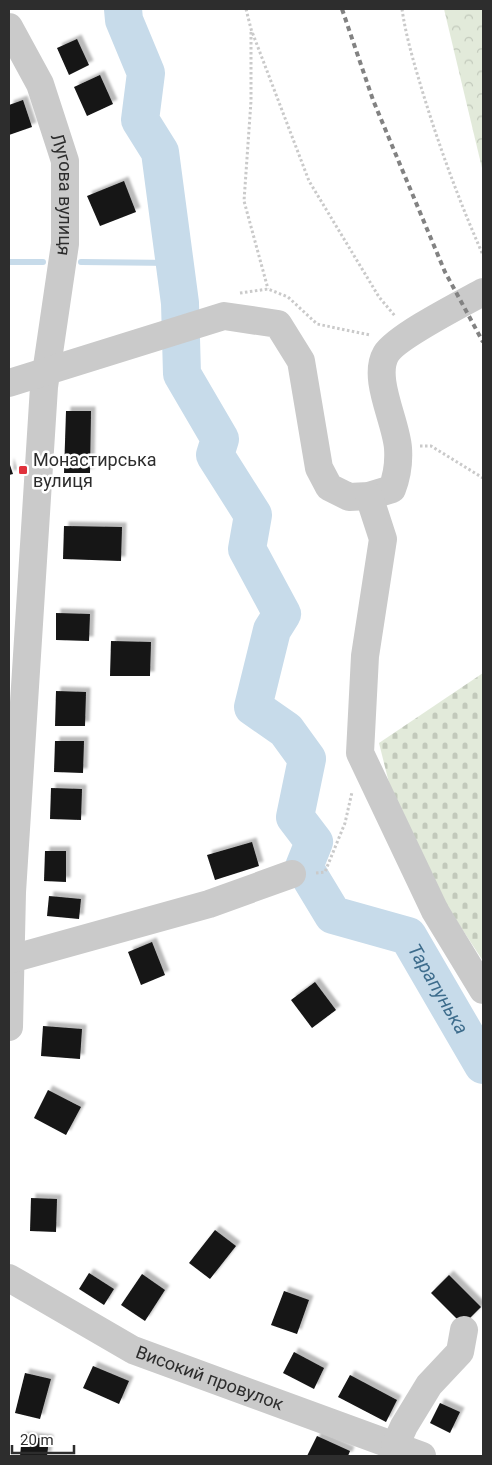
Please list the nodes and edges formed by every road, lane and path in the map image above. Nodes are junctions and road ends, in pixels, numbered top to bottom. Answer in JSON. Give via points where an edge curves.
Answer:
{"nodes":[{"id":1,"x":246,"y":9,"type":"edge"},
{"id":2,"x":402,"y":9,"type":"edge"},
{"id":3,"x":9,"y":27,"type":"edge"},
{"id":4,"x":250,"y":29,"type":"junction"},
{"id":5,"x":483,"y":255,"type":"edge"},
{"id":6,"x":268,"y":289,"type":"dead end"},
{"id":7,"x":483,"y":292,"type":"edge"},
{"id":8,"x":317,"y":324,"type":"dead end"},
{"id":9,"x":411,"y":333,"type":"junction"},
{"id":10,"x":376,"y":336,"type":"dead end"},
{"id":11,"x":45,"y":371,"type":"junction"},
{"id":12,"x":9,"y":383,"type":"edge"},
{"id":13,"x":398,"y":447,"type":"junction"},
{"id":14,"x":483,"y":478,"type":"edge"},
{"id":15,"x":369,"y":496,"type":"junction"},
{"id":16,"x":17,"y":696,"type":"edge"},
{"id":17,"x":353,"y":788,"type":"dead end"},
{"id":18,"x":325,"y":872,"type":"dead end"},
{"id":19,"x":292,"y":874,"type":"dead end"},
{"id":20,"x":11,"y":893,"type":"edge"},
{"id":21,"x":11,"y":959,"type":"junction"},
{"id":22,"x":483,"y":990,"type":"edge"},
{"id":23,"x":9,"y":1027,"type":"edge"},
{"id":24,"x":9,"y":1278,"type":"edge"},
{"id":25,"x":469,"y":1343,"type":"edge"},
{"id":26,"x":395,"y":1446,"type":"junction"},
{"id":27,"x":422,"y":1456,"type":"edge"}],
"edges":[{"from":1,"to":4,"type":"path"},
{"from":2,"to":5,"type":"path","via":[[434,130],[463,211]]},
{"from":3,"to":11,"type":"street","name":"Лугова вулиця","via":[[40,84],[65,161],[65,244]]},
{"from":4,"to":6,"type":"path","via":[[251,101],[244,201]]},
{"from":4,"to":9,"type":"path","via":[[308,181],[378,297]]},
{"from":7,"to":9,"type":"street"},
{"from":8,"to":10,"type":"path"},
{"from":9,"to":13,"type":"street","via":[[386,354],[381,374]]},
{"from":11,"to":12,"type":"street"},
{"from":11,"to":15,"type":"street","via":[[224,316],[278,324],[301,361],[319,468],[329,487],[349,497]]},
{"from":11,"to":16,"type":"street","name":"Лугова вулиця"},
{"from":13,"to":14,"type":"path","via":[[431,446]]},
{"from":13,"to":15,"type":"street","via":[[392,489]]},
{"from":15,"to":22,"type":"street","via":[[383,539],[365,656],[360,753],[435,912]]},
{"from":16,"to":20,"type":"street","name":"Лугова вулиця"},
{"from":17,"to":18,"type":"path","via":[[346,824]]},
{"from":19,"to":21,"type":"street","via":[[210,904]]},
{"from":20,"to":21,"type":"street","name":"Лугова вулиця"},
{"from":21,"to":23,"type":"street","name":"Лугова вулиця"},
{"from":24,"to":26,"type":"street","name":"Високий провулок","via":[[133,1350]]},
{"from":25,"to":26,"type":"street","via":[[429,1385]]},
{"from":26,"to":27,"type":"street","name":"Високий провулок"}]}
